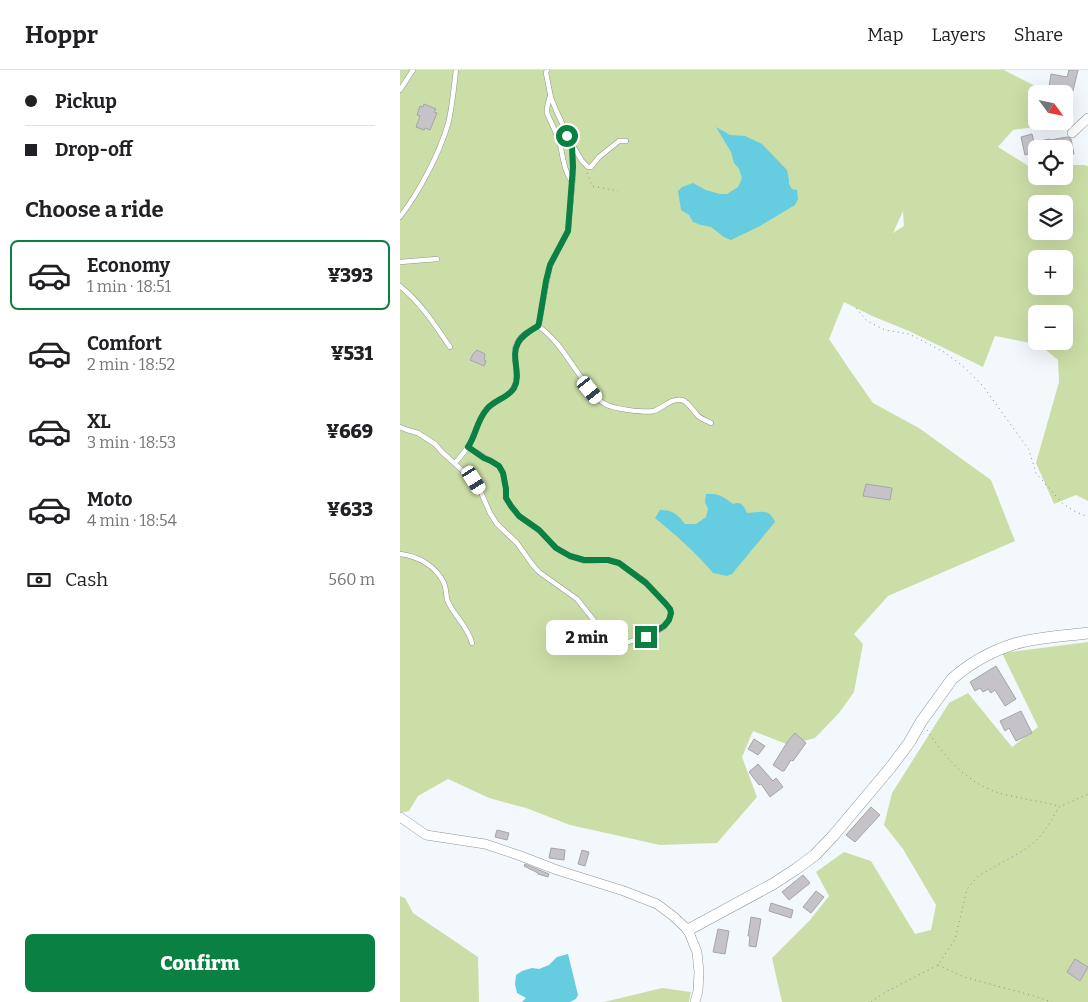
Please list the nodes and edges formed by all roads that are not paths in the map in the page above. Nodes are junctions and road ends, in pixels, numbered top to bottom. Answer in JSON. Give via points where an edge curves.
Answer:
{"nodes":[{"id":1,"x":413,"y":70,"type":"edge"},
{"id":2,"x":456,"y":70,"type":"edge"},
{"id":3,"x":546,"y":70,"type":"edge"},
{"id":4,"x":400,"y":90,"type":"edge"},
{"id":5,"x":550,"y":94,"type":"junction"},
{"id":6,"x":1088,"y":118,"type":"edge"},
{"id":7,"x":1072,"y":133,"type":"dead end"},
{"id":8,"x":626,"y":141,"type":"dead end"},
{"id":9,"x":572,"y":145,"type":"junction"},
{"id":10,"x":572,"y":183,"type":"junction"},
{"id":11,"x":400,"y":217,"type":"edge"},
{"id":12,"x":437,"y":258,"type":"dead end"},
{"id":13,"x":400,"y":262,"type":"edge"},
{"id":14,"x":400,"y":286,"type":"edge"},
{"id":15,"x":538,"y":326,"type":"junction"},
{"id":16,"x":450,"y":347,"type":"dead end"},
{"id":17,"x":711,"y":423,"type":"dead end"},
{"id":18,"x":400,"y":427,"type":"edge"},
{"id":19,"x":468,"y":447,"type":"junction"},
{"id":20,"x":455,"y":463,"type":"junction"},
{"id":21,"x":400,"y":554,"type":"edge"},
{"id":22,"x":1088,"y":633,"type":"edge"},
{"id":23,"x":472,"y":643,"type":"dead end"},
{"id":24,"x":400,"y":817,"type":"edge"},
{"id":25,"x":688,"y":930,"type":"junction"},
{"id":26,"x":695,"y":1002,"type":"edge"}],
"edges":[{"from":1,"to":4,"type":"lane"},
{"from":2,"to":11,"type":"lane","via":[[448,124],[420,189]]},
{"from":3,"to":5,"type":"lane"},
{"from":5,"to":9,"type":"lane"},
{"from":5,"to":10,"type":"lane","via":[[547,113]]},
{"from":6,"to":7,"type":"street"},
{"from":8,"to":9,"type":"lane","via":[[618,141],[591,167],[585,165]]},
{"from":9,"to":10,"type":"lane"},
{"from":10,"to":15,"type":"lane","via":[[568,231],[550,265]]},
{"from":12,"to":13,"type":"lane"},
{"from":14,"to":16,"type":"lane","via":[[416,300]]},
{"from":15,"to":17,"type":"lane","via":[[554,340],[604,404],[648,412],[680,399]]},
{"from":15,"to":19,"type":"lane","via":[[517,343],[518,372],[513,390],[486,409]]},
{"from":18,"to":20,"type":"lane","via":[[425,437]]},
{"from":19,"to":20,"type":"lane"},
{"from":19,"to":20,"type":"lane","via":[[499,466],[511,506],[556,548],[584,560],[619,563],[646,583],[670,609],[669,620],[646,637],[620,643],[612,640],[577,599],[539,572],[517,543],[497,524],[474,480]]},
{"from":21,"to":23,"type":"lane","via":[[427,563],[439,576],[451,607]]},
{"from":22,"to":25,"type":"street","via":[[1012,645],[983,658],[952,679],[891,767],[815,855],[773,884]]},
{"from":24,"to":25,"type":"street","via":[[426,836],[484,844],[624,891],[657,904]]},
{"from":25,"to":26,"type":"street","via":[[697,952],[698,991]]}]}
